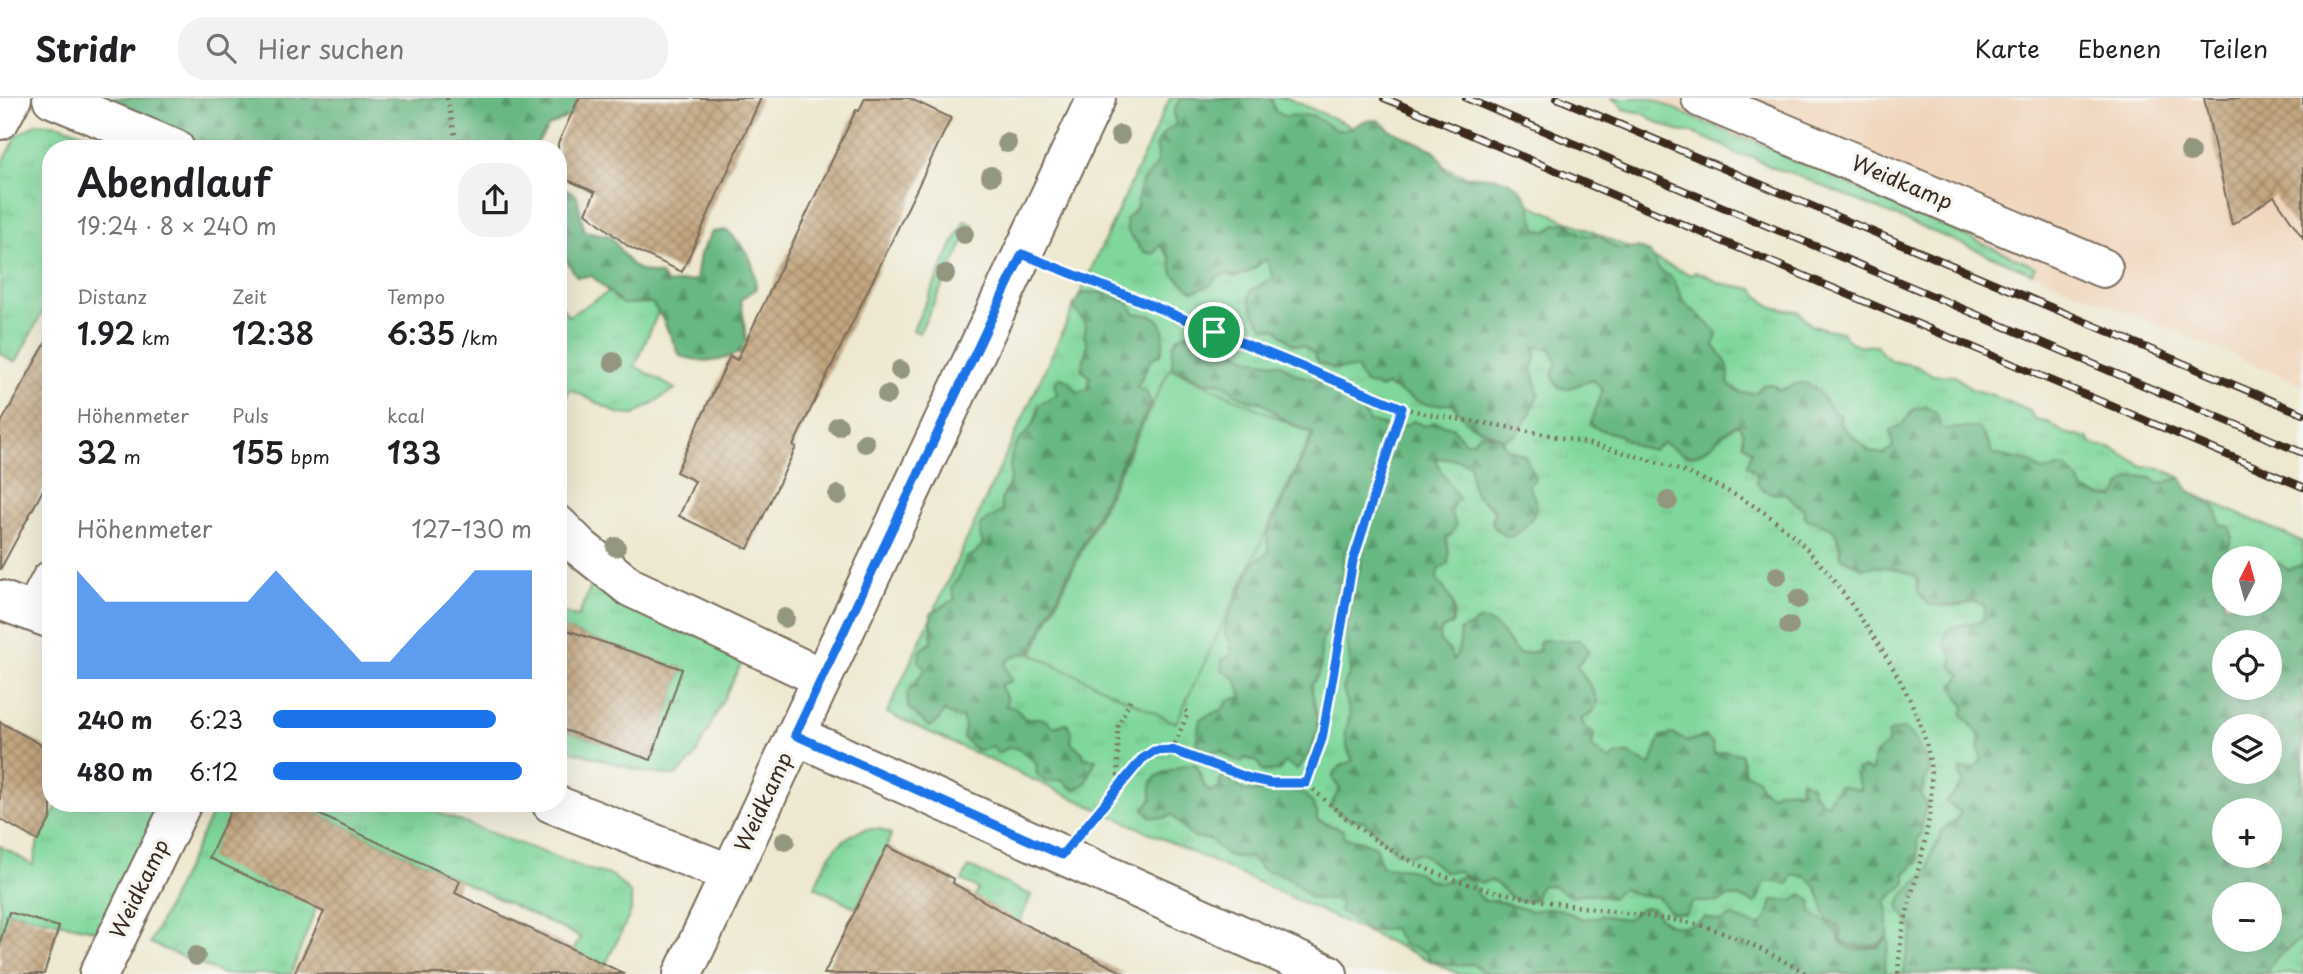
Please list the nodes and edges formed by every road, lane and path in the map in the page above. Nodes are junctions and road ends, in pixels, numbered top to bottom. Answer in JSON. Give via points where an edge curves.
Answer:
{"nodes":[{"id":1,"x":12,"y":98,"type":"edge"},
{"id":2,"x":52,"y":98,"type":"edge"},
{"id":3,"x":447,"y":98,"type":"edge"},
{"id":4,"x":1096,"y":98,"type":"edge"},
{"id":5,"x":1701,"y":98,"type":"edge"},
{"id":6,"x":0,"y":120,"type":"edge"},
{"id":7,"x":153,"y":140,"type":"edge"},
{"id":8,"x":456,"y":140,"type":"edge"},
{"id":9,"x":1022,"y":254,"type":"junction"},
{"id":10,"x":2103,"y":268,"type":"dead end"},
{"id":11,"x":1402,"y":408,"type":"junction"},
{"id":12,"x":567,"y":534,"type":"edge"},
{"id":13,"x":822,"y":678,"type":"junction"},
{"id":14,"x":1130,"y":700,"type":"dead end"},
{"id":15,"x":1184,"y":707,"type":"dead end"},
{"id":16,"x":795,"y":735,"type":"junction"},
{"id":17,"x":1172,"y":750,"type":"junction"},
{"id":18,"x":1306,"y":783,"type":"junction"},
{"id":19,"x":1118,"y":789,"type":"junction"},
{"id":20,"x":567,"y":809,"type":"edge"},
{"id":21,"x":178,"y":812,"type":"edge"},
{"id":22,"x":1062,"y":855,"type":"junction"},
{"id":23,"x":732,"y":874,"type":"junction"},
{"id":24,"x":99,"y":974,"type":"edge"},
{"id":25,"x":683,"y":974,"type":"edge"},
{"id":26,"x":1328,"y":974,"type":"edge"},
{"id":27,"x":1807,"y":974,"type":"edge"},
{"id":28,"x":1898,"y":974,"type":"edge"}],
"edges":[{"from":1,"to":6,"type":"street"},
{"from":2,"to":7,"type":"street"},
{"from":3,"to":8,"type":"path"},
{"from":4,"to":9,"type":"street","name":"Weidkamp"},
{"from":5,"to":10,"type":"street","name":"Weidkamp"},
{"from":9,"to":11,"type":"path"},
{"from":9,"to":13,"type":"street","name":"Weidkamp"},
{"from":11,"to":18,"type":"path","via":[[1353,561],[1322,739]]},
{"from":11,"to":28,"type":"path","via":[[1557,437],[1677,470],[1753,505],[1815,556],[1879,645],[1909,699],[1929,756],[1931,799]]},
{"from":12,"to":13,"type":"street","via":[[630,587]]},
{"from":13,"to":16,"type":"street","name":"Weidkamp"},
{"from":14,"to":19,"type":"path","via":[[1118,727]]},
{"from":15,"to":17,"type":"path","via":[[1188,713]]},
{"from":16,"to":22,"type":"street"},
{"from":16,"to":23,"type":"street","name":"Weidkamp"},
{"from":17,"to":18,"type":"path","via":[[1249,778]]},
{"from":17,"to":19,"type":"path","via":[[1154,751],[1142,759]]},
{"from":18,"to":27,"type":"path","via":[[1351,822],[1437,873],[1481,888],[1697,924]]},
{"from":19,"to":22,"type":"path"},
{"from":20,"to":23,"type":"street"},
{"from":21,"to":24,"type":"street","name":"Weidkamp"},
{"from":22,"to":26,"type":"street"},
{"from":23,"to":25,"type":"street","name":"Weidkamp"}]}
